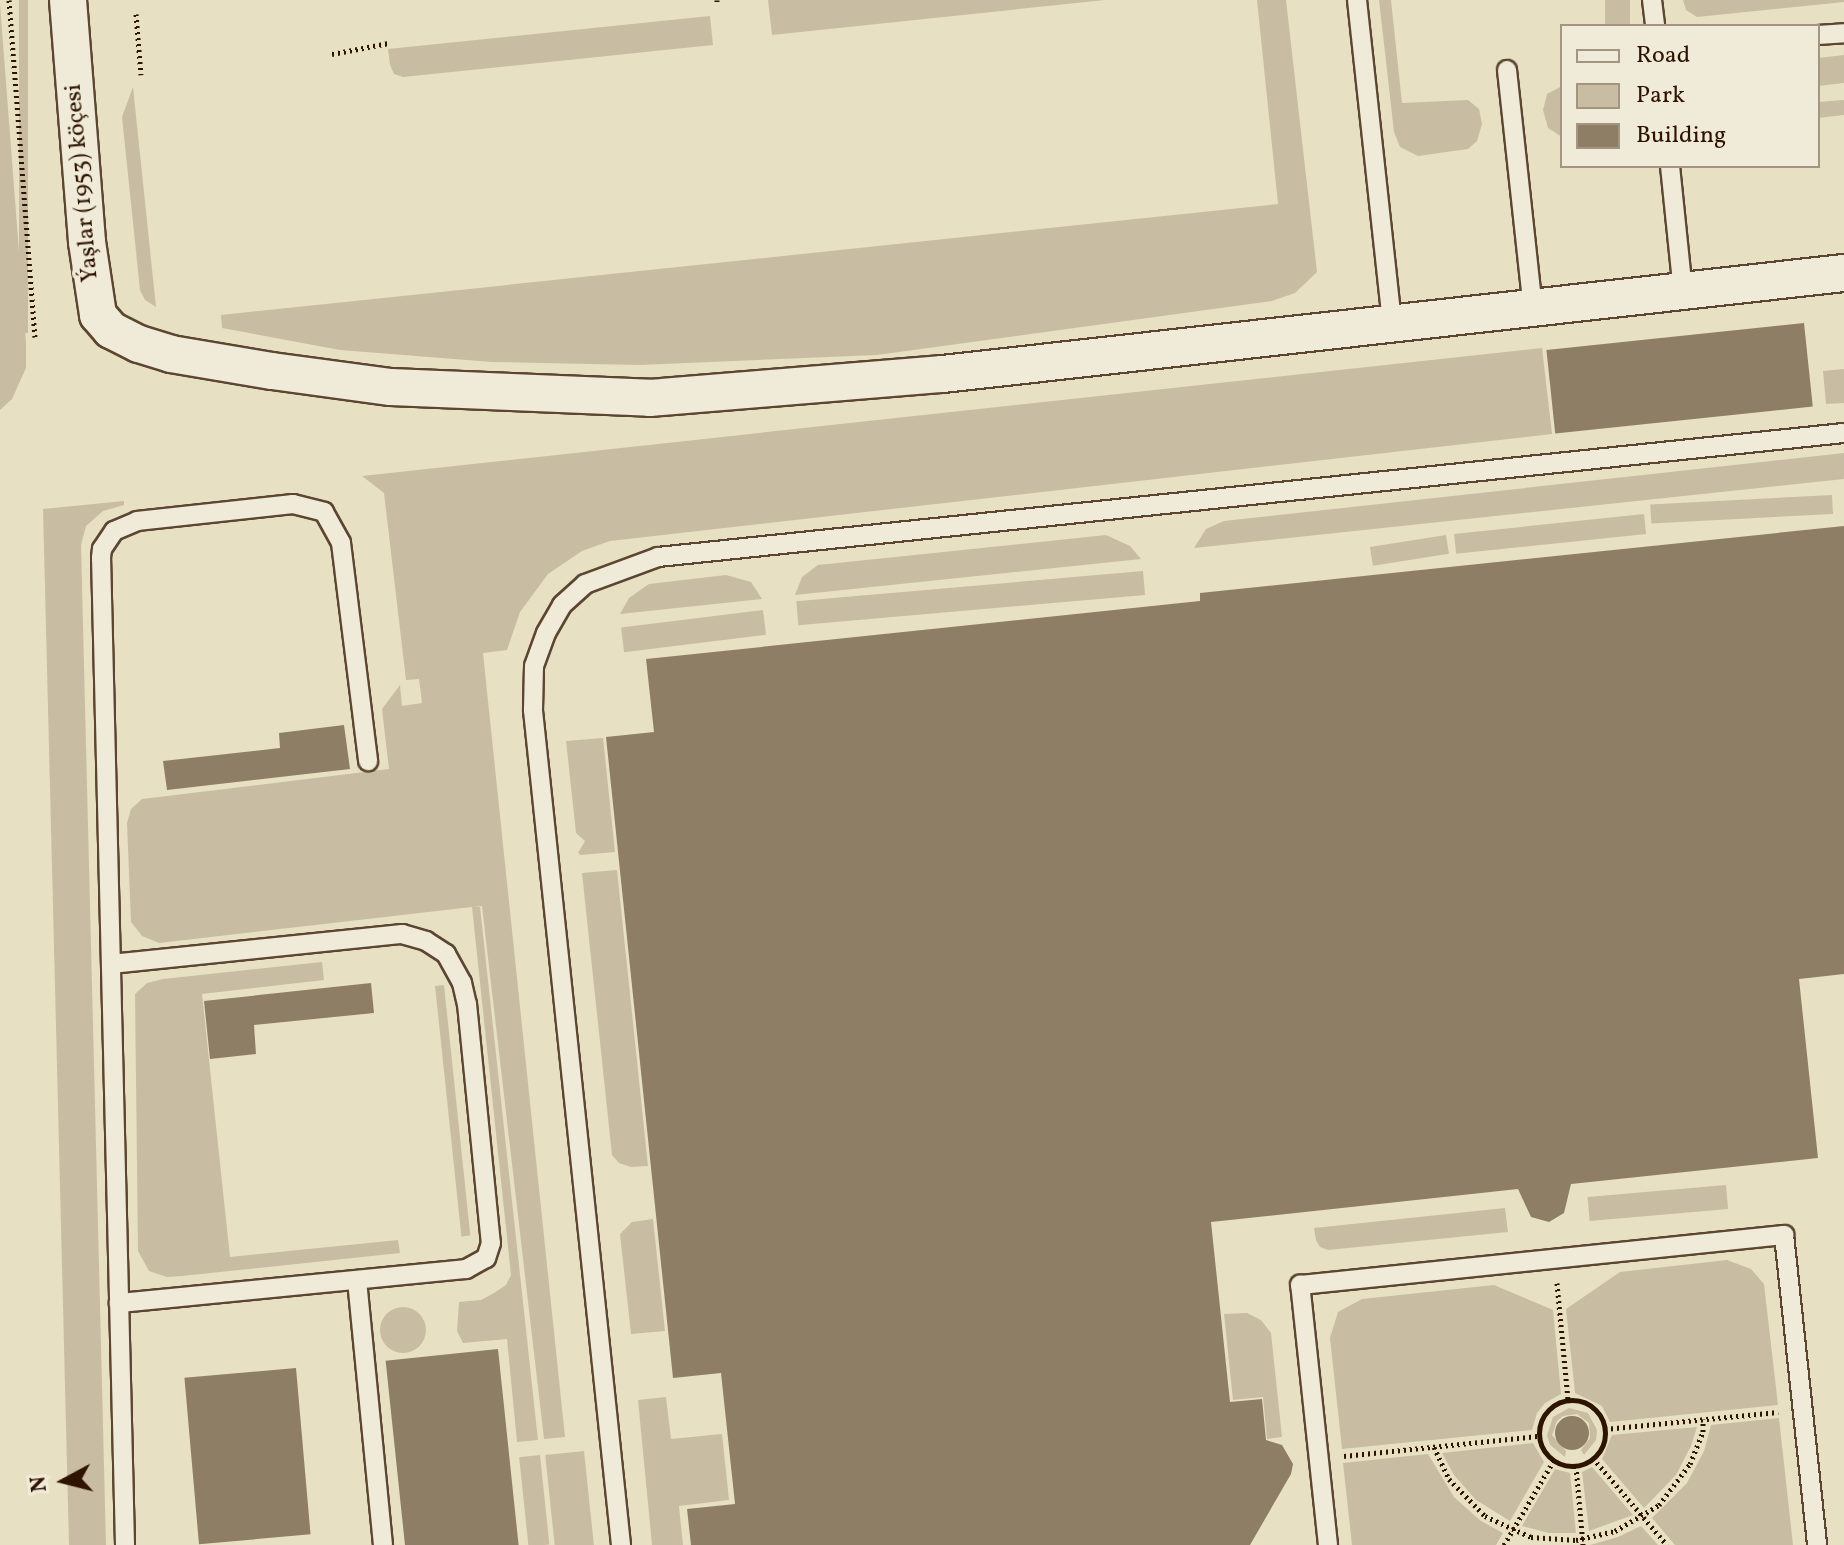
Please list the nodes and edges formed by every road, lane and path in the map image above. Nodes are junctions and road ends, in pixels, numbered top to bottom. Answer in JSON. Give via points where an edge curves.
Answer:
{"nodes":[{"id":1,"x":9,"y":0,"type":"edge"},
{"id":2,"x":68,"y":0,"type":"edge"},
{"id":3,"x":1357,"y":0,"type":"edge"},
{"id":4,"x":1652,"y":0,"type":"edge"},
{"id":5,"x":136,"y":14,"type":"dead end"},
{"id":6,"x":1655,"y":24,"type":"edge"},
{"id":7,"x":1844,"y":33,"type":"edge"},
{"id":8,"x":1820,"y":35,"type":"edge"},
{"id":9,"x":389,"y":43,"type":"dead end"},
{"id":10,"x":332,"y":54,"type":"dead end"},
{"id":11,"x":1507,"y":70,"type":"dead end"},
{"id":12,"x":141,"y":75,"type":"dead end"},
{"id":13,"x":1670,"y":168,"type":"edge"},
{"id":14,"x":1844,"y":273,"type":"edge"},
{"id":15,"x":1683,"y":291,"type":"junction"},
{"id":16,"x":1533,"y":308,"type":"junction"},
{"id":17,"x":1392,"y":324,"type":"junction"},
{"id":18,"x":35,"y":337,"type":"dead end"},
{"id":19,"x":1844,"y":433,"type":"edge"},
{"id":20,"x":368,"y":761,"type":"dead end"},
{"id":21,"x":111,"y":964,"type":"junction"},
{"id":22,"x":1556,"y":1275,"type":"dead end"},
{"id":23,"x":357,"y":1280,"type":"junction"},
{"id":24,"x":119,"y":1303,"type":"junction"},
{"id":25,"x":1568,"y":1399,"type":"junction"},
{"id":26,"x":1779,"y":1411,"type":"dead end"},
{"id":27,"x":1703,"y":1419,"type":"junction"},
{"id":28,"x":1605,"y":1429,"type":"junction"},
{"id":29,"x":1539,"y":1436,"type":"junction"},
{"id":30,"x":1434,"y":1447,"type":"junction"},
{"id":31,"x":1342,"y":1456,"type":"dead end"},
{"id":32,"x":1593,"y":1458,"type":"junction"},
{"id":33,"x":1554,"y":1460,"type":"junction"},
{"id":34,"x":1576,"y":1466,"type":"junction"},
{"id":35,"x":1643,"y":1517,"type":"junction"},
{"id":36,"x":1512,"y":1530,"type":"junction"},
{"id":37,"x":1583,"y":1542,"type":"edge"},
{"id":38,"x":125,"y":1545,"type":"edge"},
{"id":39,"x":383,"y":1545,"type":"edge"},
{"id":40,"x":621,"y":1545,"type":"edge"},
{"id":41,"x":1328,"y":1545,"type":"edge"},
{"id":42,"x":1504,"y":1545,"type":"edge"},
{"id":43,"x":1667,"y":1545,"type":"edge"},
{"id":44,"x":1817,"y":1545,"type":"edge"}],
"edges":[{"from":1,"to":18,"type":"path"},
{"from":2,"to":17,"type":"street","name":"Ýaşlar (1953) köçesi","via":[[98,315],[111,330],[139,344],[204,360],[391,387],[650,398],[943,374]]},
{"from":3,"to":17,"type":"lane"},
{"from":4,"to":6,"type":"lane"},
{"from":5,"to":12,"type":"path"},
{"from":7,"to":8,"type":"lane"},
{"from":9,"to":10,"type":"path"},
{"from":11,"to":16,"type":"lane"},
{"from":13,"to":15,"type":"lane"},
{"from":14,"to":15,"type":"street","name":"Ýaşlar (1953) köçesi"},
{"from":15,"to":16,"type":"street","name":"Ýaşlar (1953) köçesi"},
{"from":16,"to":17,"type":"street","name":"Ýaşlar (1953) köçesi"},
{"from":19,"to":40,"type":"lane","via":[[658,557],[585,584],[562,605],[546,633],[534,666],[533,710]]},
{"from":20,"to":21,"type":"lane","via":[[341,543],[324,512],[293,504],[137,521],[114,531],[101,558]]},
{"from":21,"to":23,"type":"lane","via":[[402,934],[446,954],[467,1004],[490,1252],[466,1269]]},
{"from":21,"to":24,"type":"lane"},
{"from":22,"to":25,"type":"path"},
{"from":23,"to":24,"type":"lane"},
{"from":23,"to":39,"type":"lane"},
{"from":24,"to":38,"type":"lane"},
{"from":25,"to":28,"type":"path","via":[[1593,1407]]},
{"from":25,"to":29,"type":"path","via":[[1546,1412]]},
{"from":26,"to":27,"type":"path"},
{"from":27,"to":28,"type":"path"},
{"from":27,"to":35,"type":"path","via":[[1697,1449],[1682,1479]]},
{"from":28,"to":32,"type":"path","via":[[1604,1442]]},
{"from":29,"to":30,"type":"path"},
{"from":29,"to":33,"type":"path"},
{"from":30,"to":31,"type":"path"},
{"from":30,"to":36,"type":"path","via":[[1459,1493]]},
{"from":32,"to":34,"type":"path"},
{"from":32,"to":35,"type":"path"},
{"from":33,"to":34,"type":"path"},
{"from":33,"to":36,"type":"path"},
{"from":34,"to":37,"type":"path"},
{"from":35,"to":37,"type":"path"},
{"from":35,"to":43,"type":"path"},
{"from":36,"to":37,"type":"path"},
{"from":36,"to":42,"type":"path"},
{"from":41,"to":44,"type":"lane","via":[[1300,1285],[1784,1235]]}]}
